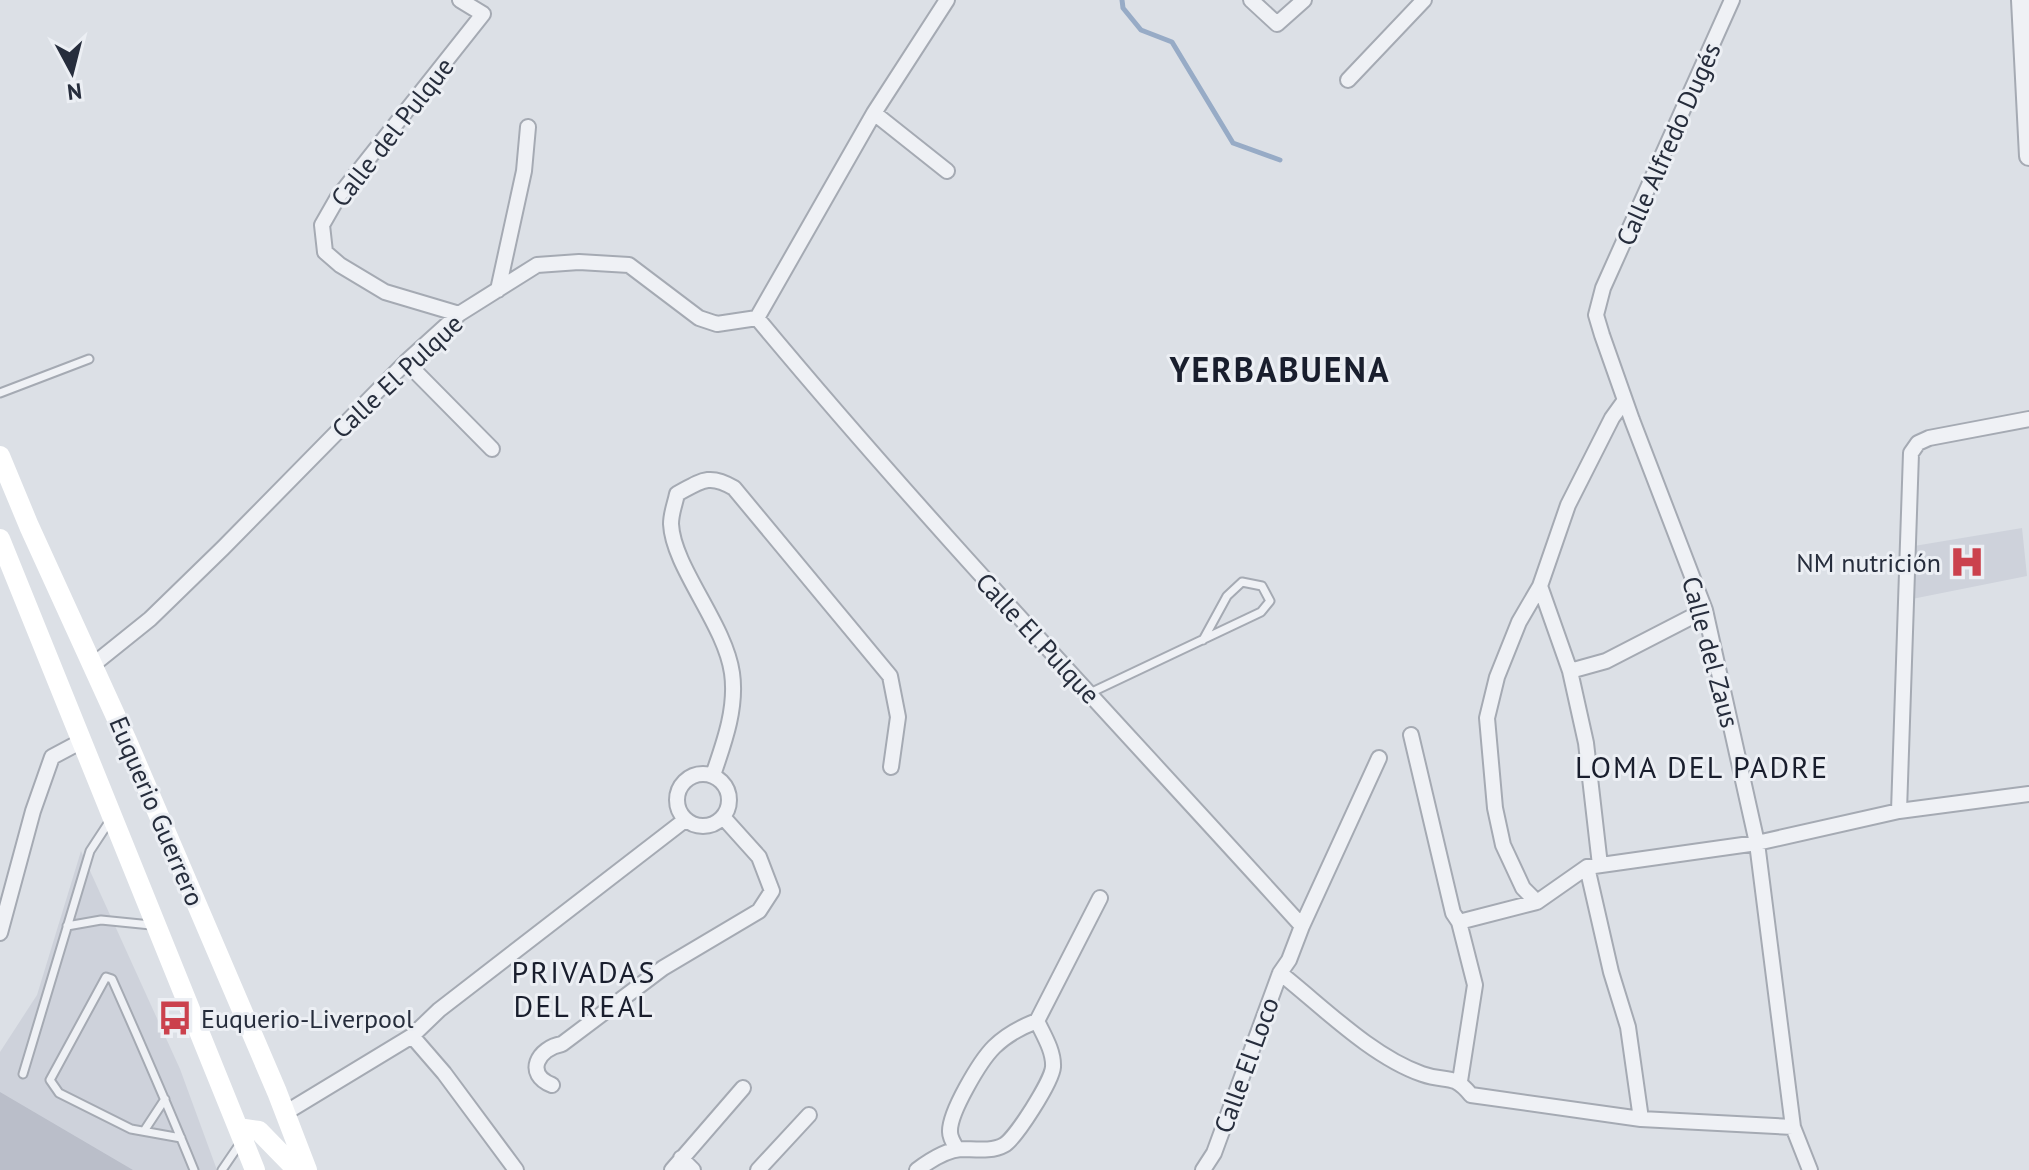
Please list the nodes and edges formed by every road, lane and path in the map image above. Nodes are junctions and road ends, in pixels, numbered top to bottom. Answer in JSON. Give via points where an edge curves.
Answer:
{"nodes":[{"id":1,"x":460,"y":0,"type":"edge"},
{"id":2,"x":947,"y":0,"type":"edge"},
{"id":3,"x":1251,"y":0,"type":"edge"},
{"id":4,"x":1304,"y":0,"type":"edge"},
{"id":5,"x":1424,"y":0,"type":"edge"},
{"id":6,"x":1732,"y":0,"type":"edge"},
{"id":7,"x":2021,"y":0,"type":"edge"},
{"id":8,"x":1348,"y":80,"type":"dead end"},
{"id":9,"x":2028,"y":100,"type":"edge"},
{"id":10,"x":874,"y":113,"type":"junction"},
{"id":11,"x":528,"y":127,"type":"dead end"},
{"id":12,"x":2029,"y":156,"type":"edge"},
{"id":13,"x":947,"y":171,"type":"dead end"},
{"id":14,"x":1603,"y":288,"type":"joint"},
{"id":15,"x":498,"y":290,"type":"junction"},
{"id":16,"x":459,"y":314,"type":"junction"},
{"id":17,"x":757,"y":318,"type":"junction"},
{"id":18,"x":89,"y":359,"type":"dead end"},
{"id":19,"x":406,"y":362,"type":"junction"},
{"id":20,"x":0,"y":393,"type":"edge"},
{"id":21,"x":1625,"y":400,"type":"junction"},
{"id":22,"x":2029,"y":419,"type":"edge"},
{"id":23,"x":492,"y":449,"type":"dead end"},
{"id":24,"x":0,"y":456,"type":"edge"},
{"id":25,"x":0,"y":539,"type":"edge"},
{"id":26,"x":1540,"y":586,"type":"junction"},
{"id":27,"x":1705,"y":610,"type":"junction"},
{"id":28,"x":1203,"y":640,"type":"junction"},
{"id":29,"x":94,"y":664,"type":"junction"},
{"id":30,"x":1570,"y":671,"type":"junction"},
{"id":31,"x":1090,"y":693,"type":"junction"},
{"id":32,"x":1411,"y":735,"type":"dead end"},
{"id":33,"x":82,"y":741,"type":"junction"},
{"id":34,"x":1379,"y":758,"type":"dead end"},
{"id":35,"x":891,"y":767,"type":"dead end"},
{"id":36,"x":713,"y":775,"type":"junction"},
{"id":37,"x":2029,"y":794,"type":"edge"},
{"id":38,"x":1899,"y":811,"type":"junction"},
{"id":39,"x":113,"y":817,"type":"junction"},
{"id":40,"x":723,"y":817,"type":"junction"},
{"id":41,"x":685,"y":820,"type":"junction"},
{"id":42,"x":1757,"y":843,"type":"junction"},
{"id":43,"x":1593,"y":866,"type":"junction"},
{"id":44,"x":1100,"y":898,"type":"dead end"},
{"id":45,"x":1537,"y":902,"type":"junction"},
{"id":46,"x":1459,"y":922,"type":"junction"},
{"id":47,"x":157,"y":925,"type":"junction"},
{"id":48,"x":67,"y":926,"type":"junction"},
{"id":49,"x":1302,"y":926,"type":"junction"},
{"id":50,"x":0,"y":933,"type":"edge"},
{"id":51,"x":1280,"y":973,"type":"junction"},
{"id":52,"x":1037,"y":1021,"type":"junction"},
{"id":53,"x":412,"y":1036,"type":"junction"},
{"id":54,"x":23,"y":1074,"type":"dead end"},
{"id":55,"x":1460,"y":1081,"type":"junction"},
{"id":56,"x":552,"y":1085,"type":"dead end"},
{"id":57,"x":743,"y":1088,"type":"dead end"},
{"id":58,"x":165,"y":1099,"type":"junction"},
{"id":59,"x":285,"y":1113,"type":"junction"},
{"id":60,"x":809,"y":1115,"type":"dead end"},
{"id":61,"x":1641,"y":1119,"type":"junction"},
{"id":62,"x":1793,"y":1127,"type":"junction"},
{"id":63,"x":144,"y":1131,"type":"junction"},
{"id":64,"x":240,"y":1134,"type":"junction"},
{"id":65,"x":181,"y":1138,"type":"junction"},
{"id":66,"x":957,"y":1149,"type":"junction"},
{"id":67,"x":677,"y":1164,"type":"edge"},
{"id":68,"x":194,"y":1170,"type":"edge"},
{"id":69,"x":222,"y":1170,"type":"edge"},
{"id":70,"x":255,"y":1170,"type":"edge"},
{"id":71,"x":297,"y":1170,"type":"edge"},
{"id":72,"x":307,"y":1170,"type":"edge"},
{"id":73,"x":516,"y":1170,"type":"edge"},
{"id":74,"x":693,"y":1170,"type":"edge"},
{"id":75,"x":758,"y":1170,"type":"edge"},
{"id":76,"x":917,"y":1170,"type":"edge"},
{"id":77,"x":1203,"y":1170,"type":"edge"},
{"id":78,"x":1810,"y":1170,"type":"edge"}],
"edges":[{"from":1,"to":16,"type":"street","name":"Calle del Pulque","via":[[483,14],[338,197],[322,225],[325,252],[340,265],[385,292]]},
{"from":2,"to":10,"type":"street"},
{"from":3,"to":4,"type":"street","via":[[1277,24]]},
{"from":5,"to":8,"type":"street"},
{"from":6,"to":14,"type":"street","name":"Calle Alfredo Dugés"},
{"from":7,"to":9,"type":"street"},
{"from":9,"to":12,"type":"street"},
{"from":10,"to":13,"type":"street"},
{"from":10,"to":17,"type":"street"},
{"from":11,"to":15,"type":"street","via":[[524,171]]},
{"from":14,"to":21,"type":"street","name":"Calle del Zaus","via":[[1596,315]]},
{"from":15,"to":16,"type":"street","name":"Calle El Pulque"},
{"from":15,"to":17,"type":"street","name":"Calle El Pulque","via":[[537,265],[629,265],[699,318],[717,324]]},
{"from":16,"to":19,"type":"street","name":"Calle El Pulque"},
{"from":17,"to":31,"type":"street","name":"Calle El Pulque","via":[[840,418]]},
{"from":18,"to":20,"type":"lane"},
{"from":19,"to":23,"type":"street"},
{"from":19,"to":29,"type":"street","name":"Calle El Pulque","via":[[150,619]]},
{"from":21,"to":26,"type":"street","via":[[1568,505]]},
{"from":21,"to":27,"type":"street","name":"Calle del Zaus"},
{"from":22,"to":38,"type":"street","via":[[1929,438],[1911,453]]},
{"from":24,"to":29,"type":"main road","name":"Euquerio Guerrero"},
{"from":25,"to":33,"type":"main road","name":"Euquerio Guerrero"},
{"from":26,"to":30,"type":"street"},
{"from":26,"to":45,"type":"street","via":[[1519,622],[1487,718],[1503,845],[1523,888]]},
{"from":27,"to":30,"type":"street","via":[[1606,661]]},
{"from":27,"to":42,"type":"street","name":"Calle del Zaus"},
{"from":28,"to":28,"type":"lane","via":[[1261,612],[1270,601],[1262,586],[1242,582],[1227,596]]},
{"from":28,"to":31,"type":"lane"},
{"from":29,"to":59,"type":"main road","name":"Euquerio Guerrero"},
{"from":30,"to":43,"type":"street","via":[[1586,743]]},
{"from":31,"to":49,"type":"street","name":"Calle El Pulque"},
{"from":32,"to":46,"type":"street"},
{"from":33,"to":39,"type":"main road","name":"Euquerio Guerrero"},
{"from":33,"to":50,"type":"street","via":[[52,757]]},
{"from":34,"to":49,"type":"street"},
{"from":35,"to":36,"type":"street","via":[[898,717],[890,676],[734,488],[706,478],[677,494],[671,528],[732,672],[729,726]]},
{"from":36,"to":40,"type":"street","via":[[729,794]]},
{"from":36,"to":41,"type":"street","via":[[684,780],[677,808]]},
{"from":37,"to":38,"type":"street"},
{"from":38,"to":42,"type":"street"},
{"from":39,"to":47,"type":"main road","name":"Euquerio Guerrero"},
{"from":39,"to":48,"type":"lane","via":[[90,851]]},
{"from":40,"to":41,"type":"street","via":[[711,825]]},
{"from":40,"to":56,"type":"street","via":[[759,857],[772,891],[759,911],[663,968],[562,1044],[543,1051],[537,1071]]},
{"from":41,"to":53,"type":"street"},
{"from":42,"to":43,"type":"street"},
{"from":42,"to":62,"type":"street","name":"Calle del Zaus"},
{"from":43,"to":45,"type":"street"},
{"from":43,"to":61,"type":"street","via":[[1611,972],[1628,1027]]},
{"from":44,"to":52,"type":"street"},
{"from":45,"to":46,"type":"street"},
{"from":46,"to":55,"type":"street","via":[[1475,985]]},
{"from":47,"to":48,"type":"lane","via":[[101,920]]},
{"from":47,"to":64,"type":"main road","name":"Euquerio Guerrero"},
{"from":48,"to":54,"type":"lane"},
{"from":49,"to":51,"type":"street","name":"Calle El Loco"},
{"from":51,"to":55,"type":"street","via":[[1382,1054],[1423,1074]]},
{"from":51,"to":77,"type":"street","name":"Calle El Loco","via":[[1214,1153]]},
{"from":52,"to":66,"type":"street","via":[[992,1049],[952,1119],[950,1135]]},
{"from":52,"to":66,"type":"street","via":[[1053,1068],[1033,1110],[1004,1145]]},
{"from":53,"to":59,"type":"street"},
{"from":53,"to":73,"type":"street"},
{"from":55,"to":61,"type":"street","via":[[1471,1095]]},
{"from":57,"to":67,"type":"street"},
{"from":58,"to":63,"type":"lane"},
{"from":58,"to":63,"type":"lane","via":[[112,979],[106,977],[50,1080],[59,1093]]},
{"from":58,"to":65,"type":"lane"},
{"from":59,"to":72,"type":"main road","name":"Euquerio Guerrero"},
{"from":60,"to":75,"type":"street"},
{"from":61,"to":62,"type":"street"},
{"from":62,"to":78,"type":"street","name":"Calle del Zaus"},
{"from":63,"to":65,"type":"lane"},
{"from":64,"to":69,"type":"lane"},
{"from":64,"to":70,"type":"main road","name":"Euquerio Guerrero"},
{"from":64,"to":71,"type":"main road","via":[[259,1131]]},
{"from":65,"to":68,"type":"lane"},
{"from":66,"to":76,"type":"street"},
{"from":67,"to":74,"type":"street"}]}
